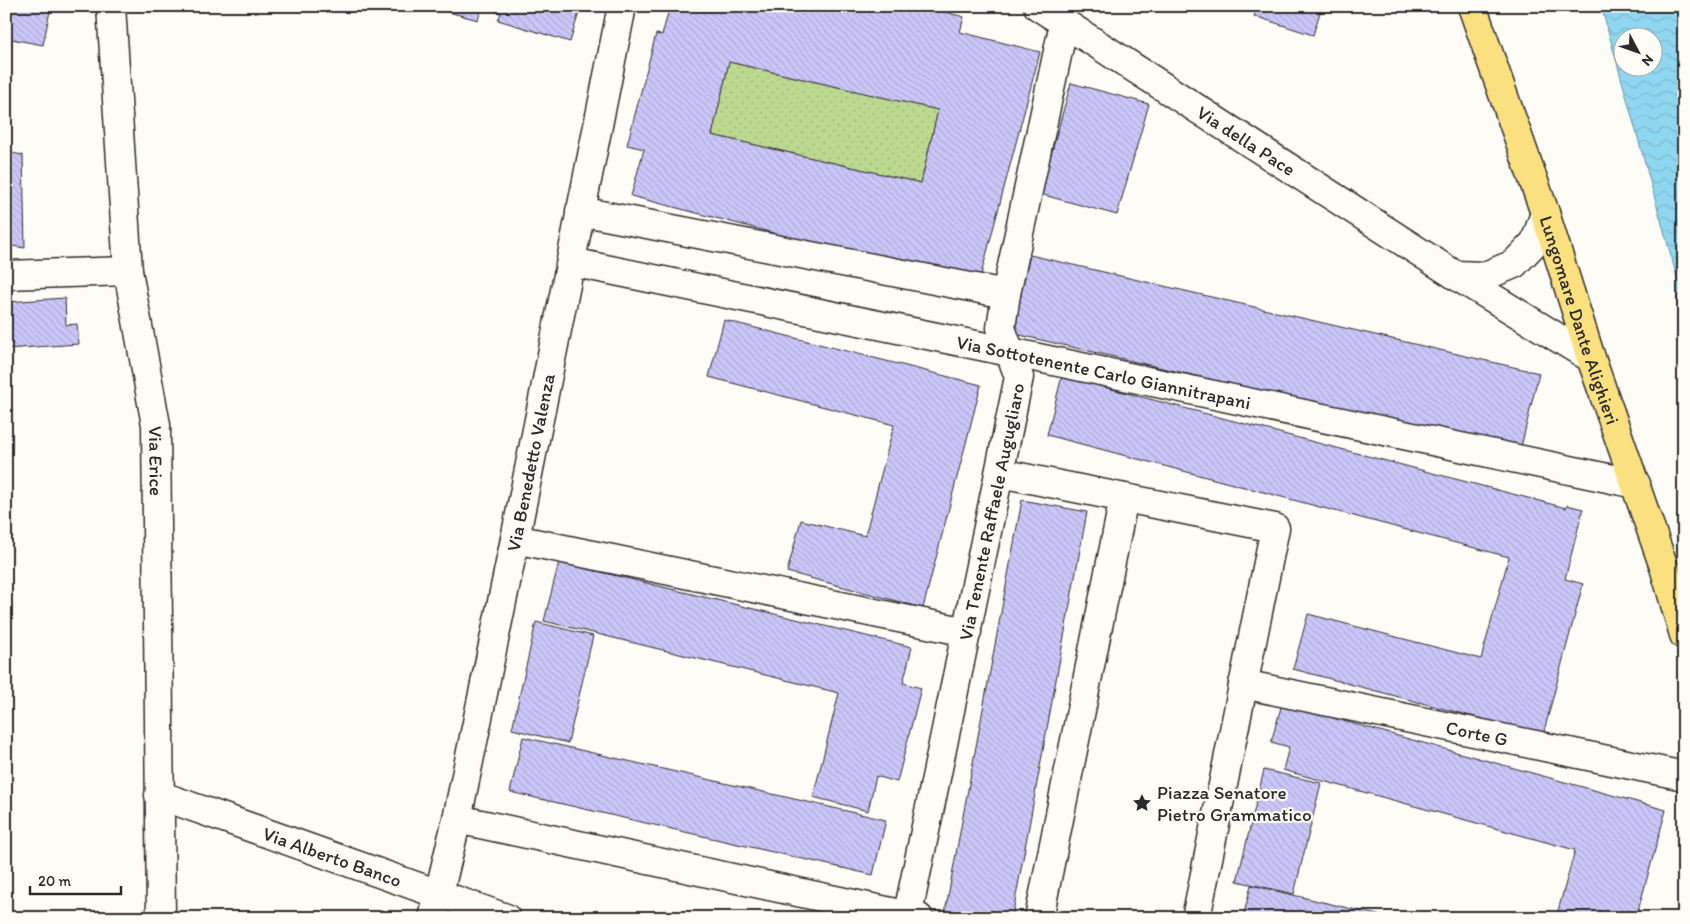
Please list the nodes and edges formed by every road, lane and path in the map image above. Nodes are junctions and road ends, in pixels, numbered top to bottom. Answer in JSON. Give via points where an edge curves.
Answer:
{"nodes":[{"id":1,"x":111,"y":6,"type":"edge"},
{"id":2,"x":622,"y":6,"type":"edge"},
{"id":3,"x":1038,"y":6,"type":"edge"},
{"id":4,"x":1472,"y":6,"type":"edge"},
{"id":5,"x":1064,"y":23,"type":"junction"},
{"id":6,"x":580,"y":211,"type":"junction"},
{"id":7,"x":1545,"y":213,"type":"junction"},
{"id":8,"x":571,"y":262,"type":"junction"},
{"id":9,"x":128,"y":271,"type":"junction"},
{"id":10,"x":1455,"y":274,"type":"junction"},
{"id":11,"x":6,"y":275,"type":"edge"},
{"id":12,"x":1006,"y":294,"type":"junction"},
{"id":13,"x":1010,"y":352,"type":"junction"},
{"id":14,"x":1591,"y":358,"type":"junction"},
{"id":15,"x":1000,"y":473,"type":"junction"},
{"id":16,"x":1636,"y":484,"type":"junction"},
{"id":17,"x":1124,"y":498,"type":"junction"},
{"id":18,"x":515,"y":539,"type":"junction"},
{"id":19,"x":967,"y":632,"type":"junction"},
{"id":20,"x":1684,"y":635,"type":"edge"},
{"id":21,"x":1256,"y":687,"type":"junction"},
{"id":22,"x":1684,"y":776,"type":"edge"},
{"id":23,"x":159,"y":795,"type":"junction"},
{"id":24,"x":457,"y":819,"type":"junction"},
{"id":25,"x":436,"y":906,"type":"edge"},
{"id":26,"x":911,"y":917,"type":"edge"},
{"id":27,"x":161,"y":918,"type":"edge"},
{"id":28,"x":506,"y":918,"type":"edge"},
{"id":29,"x":1039,"y":918,"type":"edge"},
{"id":30,"x":1196,"y":918,"type":"edge"}],
"edges":[{"from":1,"to":9,"type":"street","name":"Via Erice"},
{"from":2,"to":6,"type":"street","name":"Via Benedetto Valenza"},
{"from":3,"to":5,"type":"street","name":"Via della Pace"},
{"from":4,"to":7,"type":"main road","name":"Lungomare Dante Alighieri"},
{"from":5,"to":10,"type":"street","name":"Via della Pace"},
{"from":5,"to":12,"type":"street","name":"Via Tenente Raffaele Augugliaro"},
{"from":6,"to":8,"type":"street","name":"Via Benedetto Valenza"},
{"from":6,"to":12,"type":"street"},
{"from":7,"to":10,"type":"street","via":[[1535,242],[1514,264],[1486,276]]},
{"from":7,"to":14,"type":"main road","name":"Lungomare Dante Alighieri"},
{"from":8,"to":13,"type":"street","name":"Via Sottotenente Carlo Giannitrapani"},
{"from":8,"to":18,"type":"street","name":"Via Benedetto Valenza"},
{"from":9,"to":11,"type":"street"},
{"from":9,"to":23,"type":"street","name":"Via Erice","via":[[156,425]]},
{"from":10,"to":14,"type":"street","name":"Via della Pace"},
{"from":12,"to":13,"type":"street","name":"Via Tenente Raffaele Augugliaro","via":[[1001,328]]},
{"from":13,"to":15,"type":"street","name":"Via Tenente Raffaele Augugliaro","via":[[1019,377]]},
{"from":13,"to":16,"type":"street","name":"Via Sottotenente Carlo Giannitrapani"},
{"from":14,"to":16,"type":"main road","name":"Lungomare Dante Alighieri"},
{"from":15,"to":17,"type":"street"},
{"from":15,"to":19,"type":"street","name":"Via Tenente Raffaele Augugliaro"},
{"from":16,"to":20,"type":"main road","name":"Lungomare Dante Alighieri"},
{"from":17,"to":21,"type":"street","via":[[1275,528]]},
{"from":17,"to":29,"type":"street"},
{"from":18,"to":19,"type":"street"},
{"from":18,"to":24,"type":"street","name":"Via Benedetto Valenza"},
{"from":19,"to":26,"type":"street","name":"Via Tenente Raffaele Augugliaro"},
{"from":21,"to":22,"type":"street","name":"Corte G"},
{"from":21,"to":30,"type":"street"},
{"from":23,"to":25,"type":"street","name":"Via Alberto Banco"},
{"from":23,"to":27,"type":"street","name":"Via Erice"},
{"from":24,"to":25,"type":"street","name":"Via Benedetto Valenza"},
{"from":24,"to":26,"type":"street"},
{"from":25,"to":28,"type":"street","name":"Via Alberto Banco"}]}
